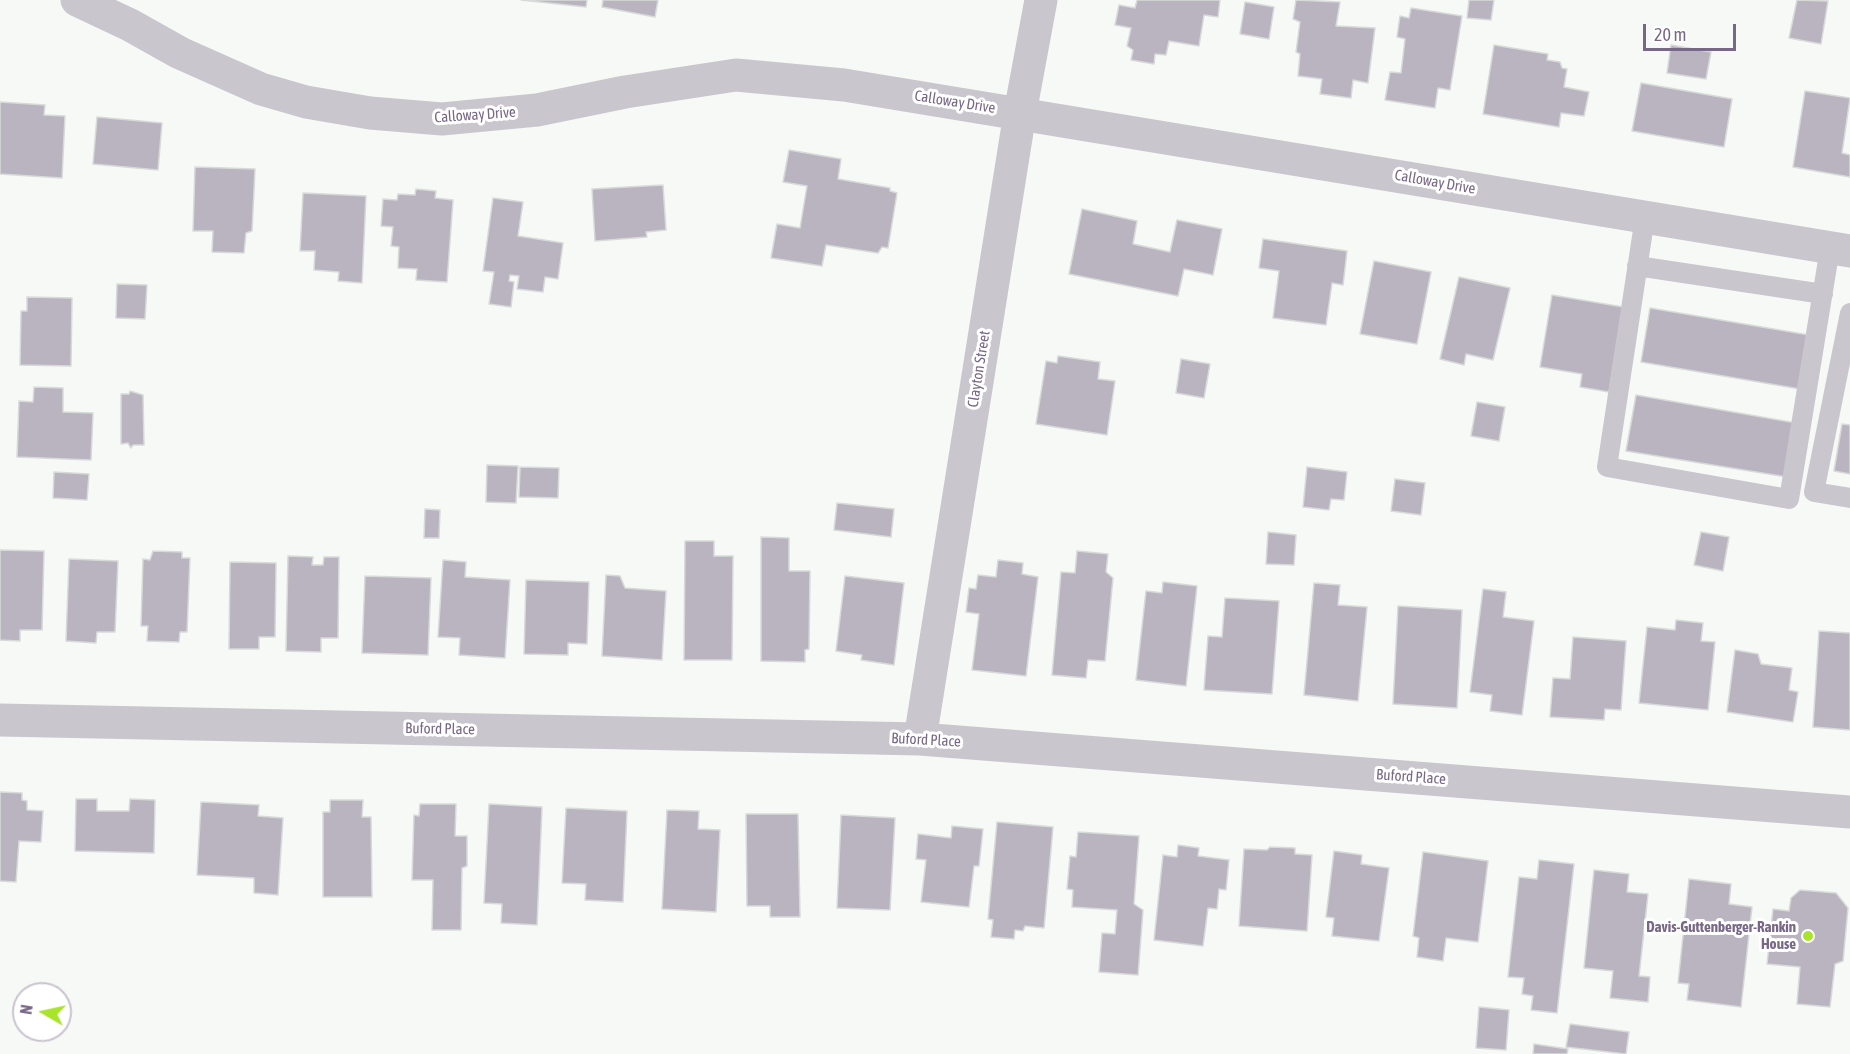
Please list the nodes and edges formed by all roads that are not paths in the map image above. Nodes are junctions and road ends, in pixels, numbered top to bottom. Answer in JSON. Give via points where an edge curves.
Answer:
{"nodes":[{"id":1,"x":77,"y":0,"type":"edge"},
{"id":2,"x":1041,"y":0,"type":"edge"},
{"id":3,"x":1020,"y":113,"type":"junction"},
{"id":4,"x":1645,"y":217,"type":"junction"},
{"id":5,"x":1840,"y":250,"type":"edge"},
{"id":6,"x":1637,"y":266,"type":"junction"},
{"id":7,"x":1823,"y":294,"type":"junction"},
{"id":8,"x":1850,"y":313,"type":"edge"},
{"id":9,"x":1850,"y":498,"type":"edge"},
{"id":10,"x":0,"y":720,"type":"edge"},
{"id":11,"x":920,"y":739,"type":"junction"},
{"id":12,"x":1850,"y":812,"type":"edge"}],
"edges":[{"from":1,"to":3,"type":"street","name":"Calloway Drive","via":[[261,89],[306,102],[370,113],[442,119],[537,110],[736,75],[844,85]]},
{"from":2,"to":3,"type":"street","name":"Clayton Street"},
{"from":3,"to":4,"type":"street","name":"Calloway Drive"},
{"from":3,"to":11,"type":"street","name":"Clayton Street"},
{"from":4,"to":5,"type":"street","name":"Calloway Drive"},
{"from":4,"to":6,"type":"lane"},
{"from":5,"to":7,"type":"lane"},
{"from":6,"to":7,"type":"lane"},
{"from":6,"to":7,"type":"lane","via":[[1607,467],[1789,499]]},
{"from":8,"to":9,"type":"lane","via":[[1814,492]]},
{"from":10,"to":11,"type":"street","name":"Buford Place"},
{"from":11,"to":12,"type":"street","name":"Buford Place"}]}
